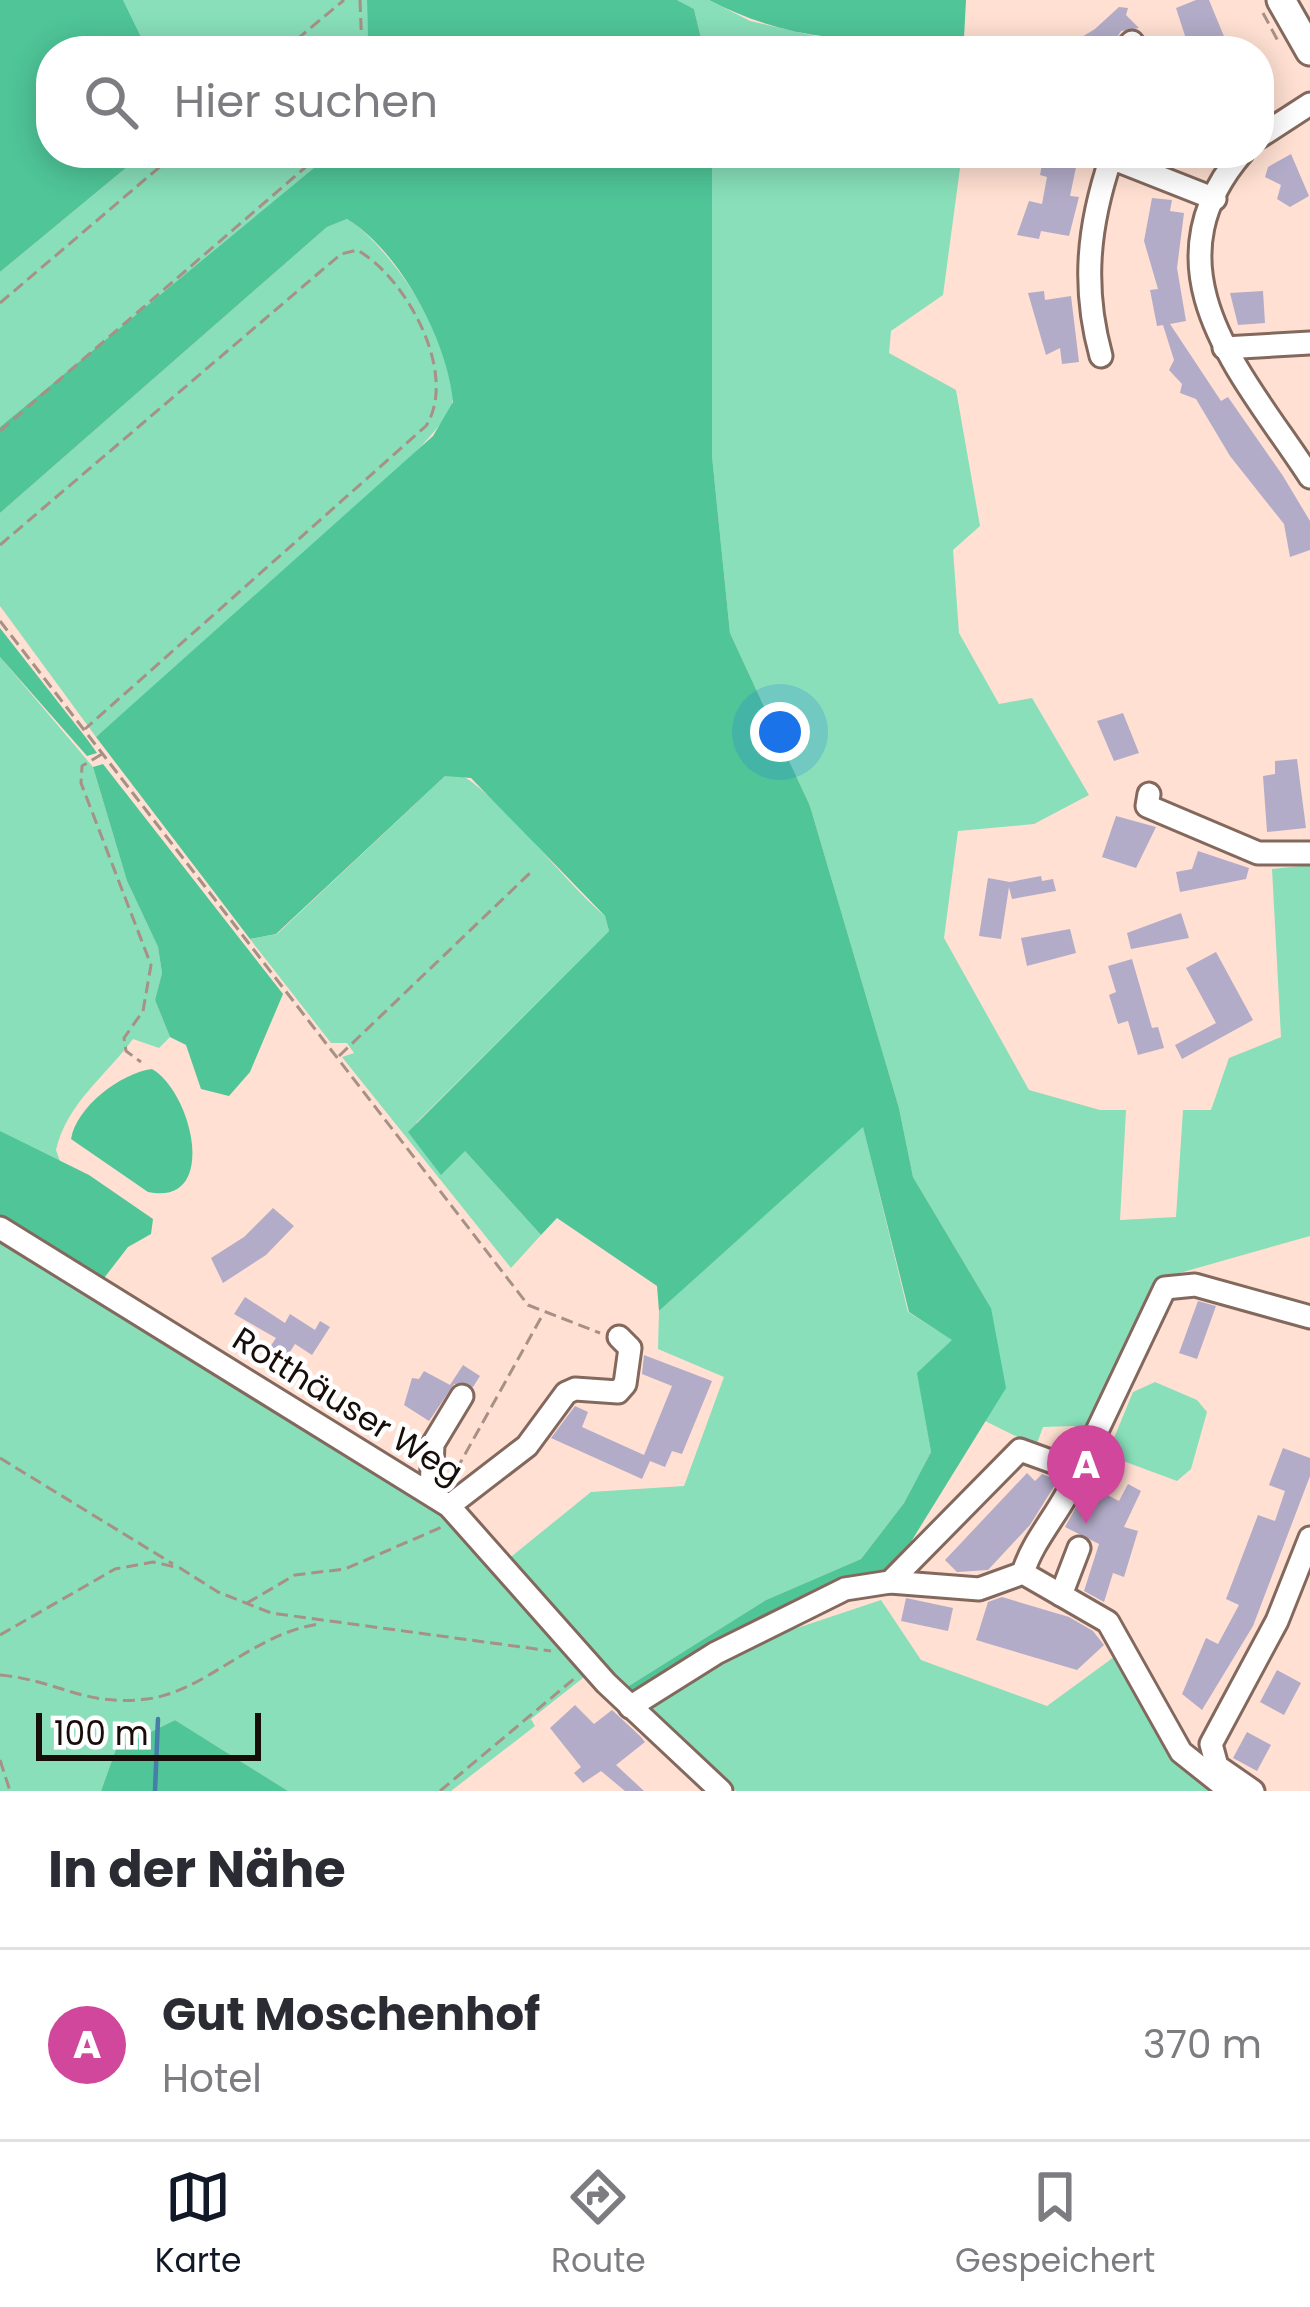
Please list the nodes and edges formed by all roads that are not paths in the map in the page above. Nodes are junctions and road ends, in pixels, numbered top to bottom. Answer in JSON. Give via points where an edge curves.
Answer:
{"nodes":[{"id":1,"x":1281,"y":0,"type":"edge"},
{"id":2,"x":1310,"y":51,"type":"edge"},
{"id":3,"x":1310,"y":104,"type":"edge"},
{"id":4,"x":1274,"y":127,"type":"edge"},
{"id":5,"x":1107,"y":168,"type":"edge"},
{"id":6,"x":1140,"y":168,"type":"edge"},
{"id":7,"x":1234,"y":168,"type":"edge"},
{"id":8,"x":1215,"y":199,"type":"junction"},
{"id":9,"x":1310,"y":343,"type":"edge"},
{"id":10,"x":1227,"y":352,"type":"junction"},
{"id":11,"x":1101,"y":356,"type":"dead end"},
{"id":12,"x":1283,"y":356,"type":"dead end"},
{"id":13,"x":1310,"y":477,"type":"edge"},
{"id":14,"x":1149,"y":794,"type":"dead end"},
{"id":15,"x":1308,"y":853,"type":"edge"},
{"id":16,"x":0,"y":1228,"type":"edge"},
{"id":17,"x":1310,"y":1317,"type":"edge"},
{"id":18,"x":619,"y":1336,"type":"road end"},
{"id":19,"x":463,"y":1396,"type":"dead end"},
{"id":20,"x":1078,"y":1471,"type":"junction"},
{"id":21,"x":431,"y":1491,"type":"junction"},
{"id":22,"x":455,"y":1512,"type":"junction"},
{"id":23,"x":1310,"y":1538,"type":"edge"},
{"id":24,"x":1078,"y":1548,"type":"dead end"},
{"id":25,"x":1023,"y":1573,"type":"junction"},
{"id":26,"x":890,"y":1582,"type":"junction"},
{"id":27,"x":1061,"y":1595,"type":"junction"},
{"id":28,"x":630,"y":1707,"type":"junction"},
{"id":29,"x":721,"y":1791,"type":"edge"},
{"id":30,"x":1230,"y":1791,"type":"edge"},
{"id":31,"x":1253,"y":1791,"type":"edge"}],
"edges":[{"from":1,"to":2,"type":"main road"},
{"from":3,"to":4,"type":"street"},
{"from":5,"to":11,"type":"street","via":[[1089,251],[1089,305]]},
{"from":6,"to":8,"type":"street"},
{"from":7,"to":8,"type":"street"},
{"from":8,"to":10,"type":"street","via":[[1200,267]]},
{"from":9,"to":10,"type":"street"},
{"from":10,"to":12,"type":"street"},
{"from":10,"to":13,"type":"street"},
{"from":14,"to":15,"type":"street","via":[[1148,806],[1258,853]]},
{"from":16,"to":21,"type":"street","name":"Rotthäuser Weg"},
{"from":17,"to":20,"type":"street","via":[[1181,1283],[1166,1288]]},
{"from":18,"to":22,"type":"street","via":[[630,1348],[618,1392],[566,1394],[527,1446],[471,1488]]},
{"from":19,"to":21,"type":"street","via":[[433,1444]]},
{"from":20,"to":25,"type":"street"},
{"from":20,"to":26,"type":"street","via":[[1019,1450]]},
{"from":21,"to":22,"type":"street","name":"Rotthäuser Weg"},
{"from":22,"to":28,"type":"street","name":"Rotthäuser Weg"},
{"from":23,"to":31,"type":"street","via":[[1277,1621],[1211,1744],[1217,1766]]},
{"from":24,"to":27,"type":"street"},
{"from":25,"to":26,"type":"street","via":[[979,1589]]},
{"from":25,"to":27,"type":"street"},
{"from":26,"to":28,"type":"street","via":[[849,1587],[716,1653]]},
{"from":27,"to":30,"type":"street","via":[[1108,1622],[1181,1752]]},
{"from":28,"to":29,"type":"street","name":"Rotthäuser Weg"}]}
